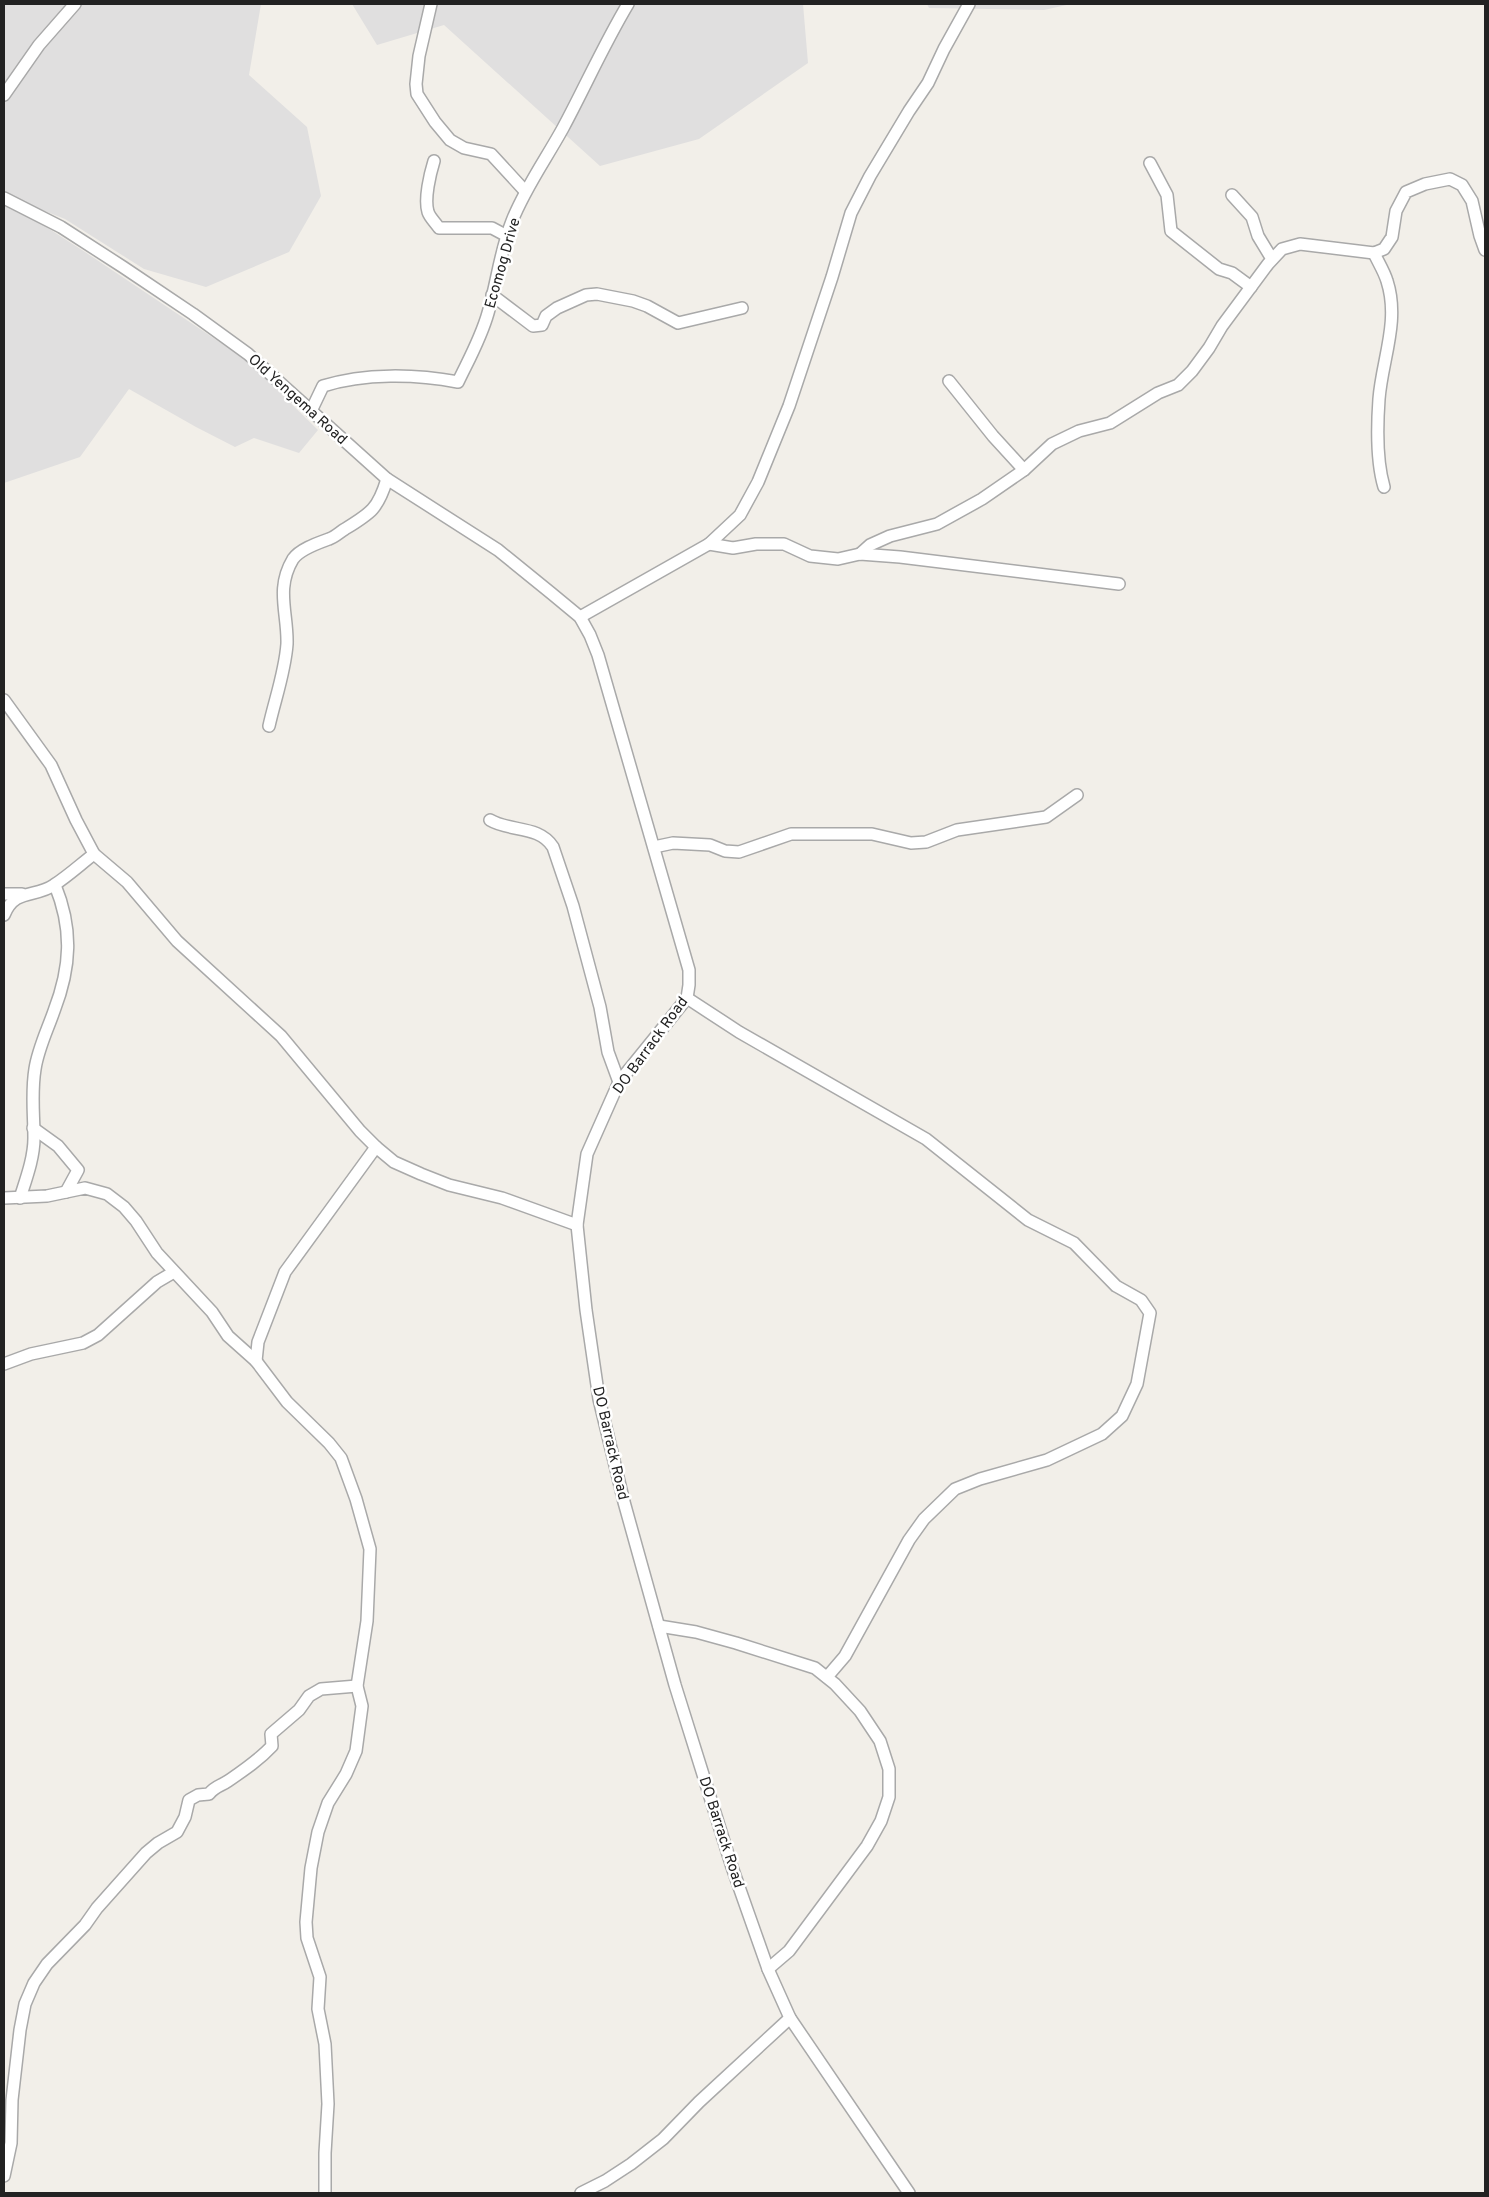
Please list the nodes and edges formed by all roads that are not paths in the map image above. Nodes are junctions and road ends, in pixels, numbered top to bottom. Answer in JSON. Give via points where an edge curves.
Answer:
{"nodes":[{"id":1,"x":75,"y":4,"type":"edge"},
{"id":2,"x":431,"y":4,"type":"edge"},
{"id":3,"x":628,"y":4,"type":"edge"},
{"id":4,"x":969,"y":4,"type":"edge"},
{"id":5,"x":4,"y":95,"type":"edge"},
{"id":6,"x":434,"y":161,"type":"dead end"},
{"id":7,"x":1150,"y":163,"type":"dead end"},
{"id":8,"x":525,"y":191,"type":"junction"},
{"id":9,"x":1232,"y":195,"type":"dead end"},
{"id":10,"x":4,"y":198,"type":"edge"},
{"id":11,"x":507,"y":236,"type":"junction"},
{"id":12,"x":1485,"y":250,"type":"edge"},
{"id":13,"x":1374,"y":253,"type":"junction"},
{"id":14,"x":1272,"y":259,"type":"junction"},
{"id":15,"x":1251,"y":287,"type":"junction"},
{"id":16,"x":492,"y":295,"type":"junction"},
{"id":17,"x":742,"y":308,"type":"dead end"},
{"id":18,"x":949,"y":381,"type":"dead end"},
{"id":19,"x":311,"y":410,"type":"junction"},
{"id":20,"x":1024,"y":470,"type":"junction"},
{"id":21,"x":387,"y":479,"type":"junction"},
{"id":22,"x":1384,"y":487,"type":"dead end"},
{"id":23,"x":709,"y":544,"type":"junction"},
{"id":24,"x":860,"y":554,"type":"junction"},
{"id":25,"x":1119,"y":584,"type":"dead end"},
{"id":26,"x":580,"y":618,"type":"junction"},
{"id":27,"x":4,"y":700,"type":"edge"},
{"id":28,"x":269,"y":726,"type":"dead end"},
{"id":29,"x":1077,"y":795,"type":"dead end"},
{"id":30,"x":490,"y":820,"type":"dead end"},
{"id":31,"x":654,"y":847,"type":"junction"},
{"id":32,"x":94,"y":854,"type":"junction"},
{"id":33,"x":55,"y":885,"type":"junction"},
{"id":34,"x":4,"y":894,"type":"edge"},
{"id":35,"x":22,"y":894,"type":"junction"},
{"id":36,"x":4,"y":915,"type":"edge"},
{"id":37,"x":687,"y":998,"type":"junction"},
{"id":38,"x":619,"y":1082,"type":"junction"},
{"id":39,"x":33,"y":1128,"type":"junction"},
{"id":40,"x":376,"y":1147,"type":"junction"},
{"id":41,"x":66,"y":1192,"type":"junction"},
{"id":42,"x":4,"y":1198,"type":"edge"},
{"id":43,"x":20,"y":1198,"type":"junction"},
{"id":44,"x":577,"y":1225,"type":"junction"},
{"id":45,"x":174,"y":1272,"type":"junction"},
{"id":46,"x":256,"y":1361,"type":"junction"},
{"id":47,"x":4,"y":1364,"type":"edge"},
{"id":48,"x":660,"y":1626,"type":"junction"},
{"id":49,"x":827,"y":1677,"type":"junction"},
{"id":50,"x":357,"y":1686,"type":"junction"},
{"id":51,"x":768,"y":1969,"type":"junction"},
{"id":52,"x":790,"y":2018,"type":"junction"},
{"id":53,"x":4,"y":2176,"type":"edge"},
{"id":54,"x":325,"y":2193,"type":"edge"},
{"id":55,"x":581,"y":2193,"type":"edge"},
{"id":56,"x":909,"y":2193,"type":"edge"}],
"edges":[{"from":1,"to":5,"type":"street","via":[[39,45]]},
{"from":2,"to":8,"type":"street","via":[[419,56],[417,94],[450,140],[464,148],[491,154]]},
{"from":3,"to":8,"type":"street","name":"Ecomog Drive","via":[[564,126]]},
{"from":4,"to":23,"type":"street","via":[[928,83],[850,213],[798,380],[758,482],[740,515]]},
{"from":6,"to":11,"type":"street","via":[[427,188],[427,205],[439,228],[492,228]]},
{"from":7,"to":15,"type":"street","via":[[1167,195],[1171,231],[1219,269],[1232,273]]},
{"from":8,"to":11,"type":"street","name":"Ecomog Drive"},
{"from":9,"to":14,"type":"street","via":[[1252,217],[1258,236]]},
{"from":10,"to":19,"type":"street","name":"Old Yengema Road","via":[[61,228],[193,314],[248,354]]},
{"from":11,"to":16,"type":"street","name":"Ecomog Drive"},
{"from":12,"to":13,"type":"street","via":[[1472,201],[1462,185],[1450,179],[1406,192],[1396,211],[1392,237],[1384,249]]},
{"from":13,"to":14,"type":"street","via":[[1300,244],[1282,248]]},
{"from":13,"to":22,"type":"street","via":[[1387,280],[1392,310],[1379,398],[1379,471]]},
{"from":14,"to":15,"type":"street"},
{"from":15,"to":20,"type":"street","via":[[1210,348],[1178,384],[1110,423],[1079,431],[1052,444]]},
{"from":16,"to":17,"type":"street","via":[[533,326],[542,325],[546,316],[557,308],[586,295],[597,294],[647,306],[678,323]]},
{"from":16,"to":19,"type":"street","name":"Ecomog Drive","via":[[479,341],[458,382],[376,377],[338,382],[323,386]]},
{"from":18,"to":20,"type":"street"},
{"from":19,"to":21,"type":"street","name":"Old Yengema Road"},
{"from":20,"to":24,"type":"street","via":[[938,524],[890,536],[870,545]]},
{"from":21,"to":26,"type":"street","name":"Old Yengema Road","via":[[498,550]]},
{"from":21,"to":28,"type":"street","via":[[377,506],[332,538],[318,542],[295,557],[287,571],[283,585],[287,643]]},
{"from":23,"to":24,"type":"street","via":[[732,548],[784,544],[810,556],[838,559]]},
{"from":23,"to":26,"type":"street"},
{"from":24,"to":25,"type":"street"},
{"from":26,"to":31,"type":"street","name":"DO Barrack Road","via":[[598,655]]},
{"from":27,"to":32,"type":"street","via":[[50,765]]},
{"from":29,"to":31,"type":"street","via":[[1046,817],[957,830],[926,842],[911,843],[872,834],[791,834],[739,852],[710,845],[673,843]]},
{"from":30,"to":38,"type":"street","via":[[506,827],[540,833],[553,846],[573,906],[608,1052]]},
{"from":31,"to":37,"type":"street","name":"DO Barrack Road","via":[[689,970]]},
{"from":32,"to":33,"type":"street"},
{"from":32,"to":40,"type":"street","via":[[127,882],[177,941],[281,1036]]},
{"from":33,"to":35,"type":"street","via":[[44,891]]},
{"from":33,"to":39,"type":"street","via":[[68,933],[69,953],[55,1010],[35,1069]]},
{"from":34,"to":35,"type":"street"},
{"from":35,"to":36,"type":"street","via":[[7,907]]},
{"from":37,"to":38,"type":"street","name":"DO Barrack Road"},
{"from":37,"to":49,"type":"street","via":[[739,1032],[926,1139],[1028,1220],[1074,1243],[1116,1286],[1141,1300],[1150,1313],[1137,1384],[1122,1416],[1102,1434],[1047,1460],[955,1489],[924,1519],[909,1540],[845,1656]]},
{"from":38,"to":44,"type":"street","name":"DO Barrack Road","via":[[587,1154]]},
{"from":39,"to":41,"type":"street","via":[[58,1146],[78,1170]]},
{"from":39,"to":43,"type":"street","via":[[31,1158]]},
{"from":40,"to":44,"type":"street","via":[[394,1162],[449,1185],[502,1198]]},
{"from":40,"to":46,"type":"street","via":[[285,1272],[258,1342]]},
{"from":41,"to":43,"type":"street"},
{"from":41,"to":45,"type":"street","via":[[85,1188],[107,1194],[124,1206]]},
{"from":42,"to":43,"type":"street"},
{"from":44,"to":48,"type":"street","name":"DO Barrack Road","via":[[599,1399],[624,1502]]},
{"from":45,"to":46,"type":"street","via":[[212,1312],[228,1336]]},
{"from":45,"to":47,"type":"street","via":[[157,1282],[98,1335],[84,1343],[31,1354]]},
{"from":46,"to":50,"type":"street","via":[[287,1402],[341,1458],[356,1499],[370,1548],[367,1620]]},
{"from":48,"to":49,"type":"street","via":[[696,1632],[787,1658],[816,1668]]},
{"from":48,"to":51,"type":"street","name":"DO Barrack Road","via":[[674,1684],[732,1868]]},
{"from":49,"to":51,"type":"street","via":[[860,1711],[880,1741],[889,1769],[889,1797],[867,1846],[789,1952]]},
{"from":50,"to":53,"type":"street","via":[[321,1689],[309,1696],[299,1710],[272,1734],[272,1746],[264,1754],[225,1783],[215,1786],[209,1794],[198,1794],[189,1800],[177,1832],[146,1853],[34,1983],[25,2004],[20,2030],[11,2143]]},
{"from":50,"to":54,"type":"street","via":[[362,1706],[356,1751],[328,1803],[318,1832],[306,1922],[307,1938],[320,1977],[318,2008],[325,2044],[328,2104]]},
{"from":51,"to":52,"type":"street","name":"DO Barrack Road"},
{"from":52,"to":55,"type":"street","via":[[663,2139],[618,2173]]},
{"from":52,"to":56,"type":"street","name":"DO Barrack Road"}]}
